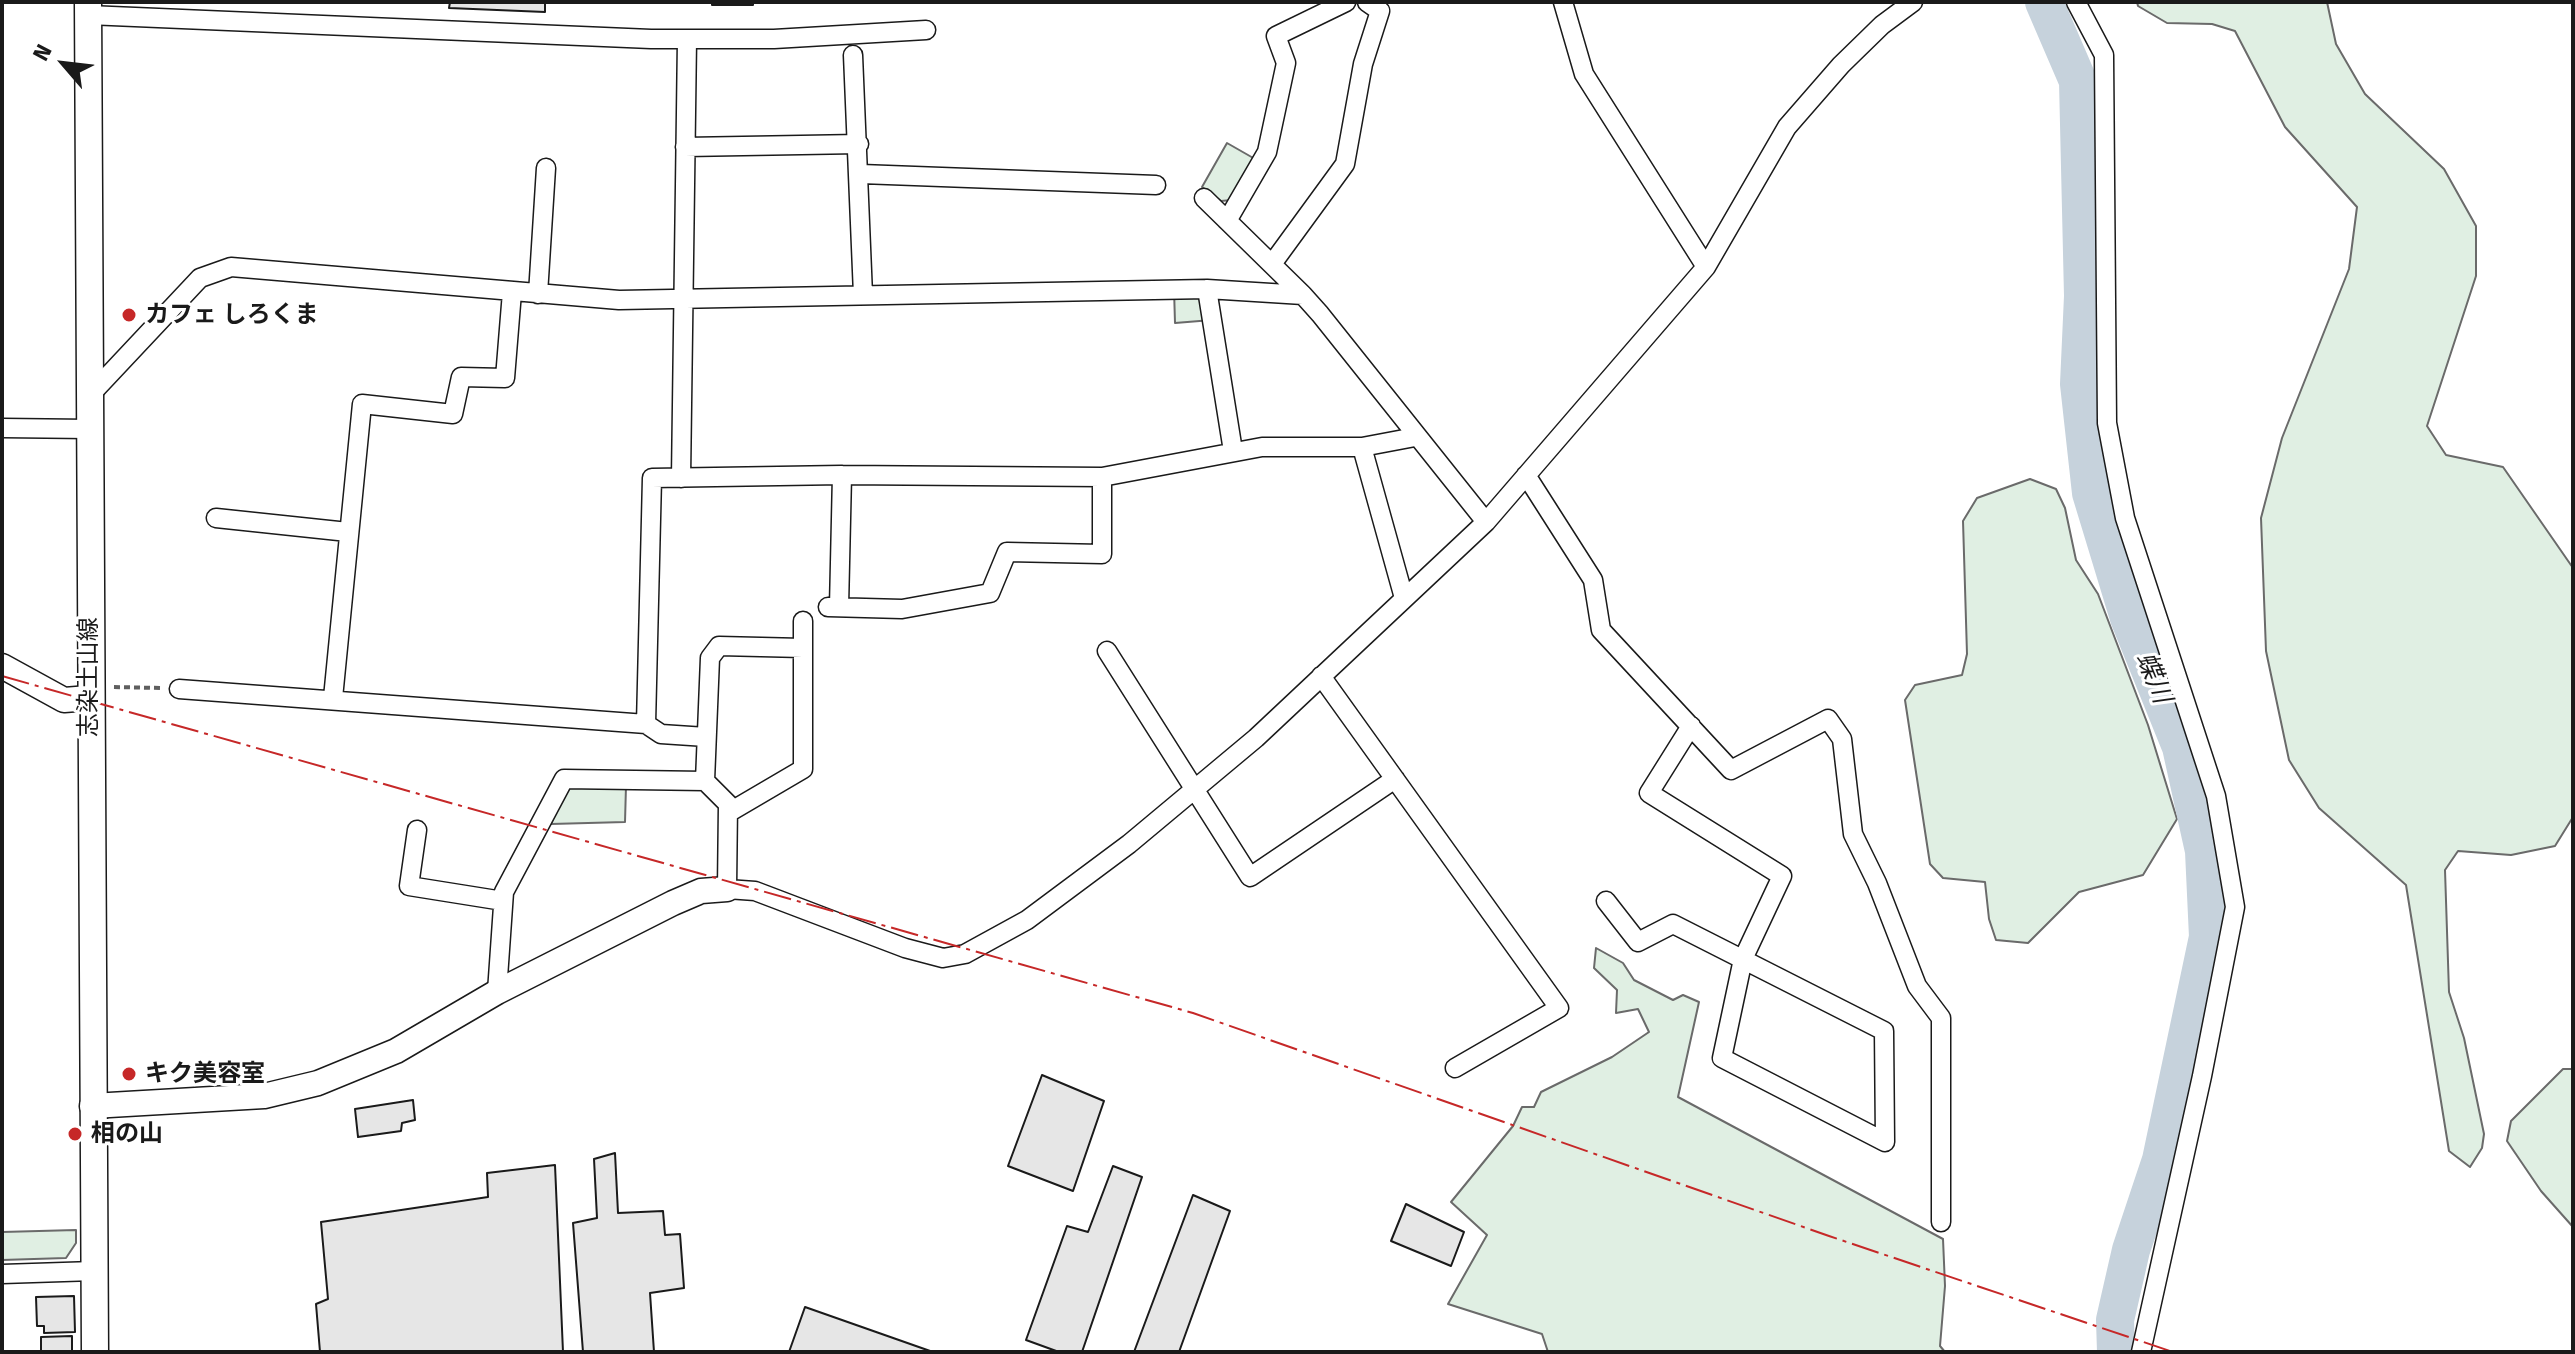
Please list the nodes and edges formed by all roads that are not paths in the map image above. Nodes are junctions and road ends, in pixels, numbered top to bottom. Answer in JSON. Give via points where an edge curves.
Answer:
{"nodes":[{"id":1,"x":1346,"y":2,"type":"edge"},
{"id":2,"x":1367,"y":2,"type":"edge"},
{"id":3,"x":1563,"y":2,"type":"edge"},
{"id":4,"x":1913,"y":2,"type":"edge"},
{"id":5,"x":2076,"y":2,"type":"edge"},
{"id":6,"x":88,"y":9,"type":"edge"},
{"id":7,"x":926,"y":30,"type":"dead end"},
{"id":8,"x":687,"y":39,"type":"junction"},
{"id":9,"x":853,"y":55,"type":"dead end"},
{"id":10,"x":859,"y":144,"type":"junction"},
{"id":11,"x":685,"y":147,"type":"junction"},
{"id":12,"x":546,"y":168,"type":"dead end"},
{"id":13,"x":861,"y":174,"type":"junction"},
{"id":14,"x":1156,"y":185,"type":"dead end"},
{"id":15,"x":1204,"y":198,"type":"dead end"},
{"id":16,"x":1227,"y":221,"type":"junction"},
{"id":17,"x":1272,"y":264,"type":"junction"},
{"id":18,"x":1706,"y":267,"type":"junction"},
{"id":19,"x":1207,"y":289,"type":"junction"},
{"id":20,"x":512,"y":292,"type":"junction"},
{"id":21,"x":538,"y":294,"type":"junction"},
{"id":22,"x":863,"y":295,"type":"junction"},
{"id":23,"x":1303,"y":295,"type":"junction"},
{"id":24,"x":682,"y":299,"type":"junction"},
{"id":25,"x":91,"y":394,"type":"junction"},
{"id":26,"x":2,"y":428,"type":"edge"},
{"id":27,"x":90,"y":429,"type":"junction"},
{"id":28,"x":1415,"y":437,"type":"junction"},
{"id":29,"x":1362,"y":447,"type":"junction"},
{"id":30,"x":1233,"y":451,"type":"junction"},
{"id":31,"x":842,"y":475,"type":"junction"},
{"id":32,"x":1526,"y":475,"type":"junction"},
{"id":33,"x":1102,"y":477,"type":"junction"},
{"id":34,"x":681,"y":478,"type":"junction"},
{"id":35,"x":216,"y":518,"type":"dead end"},
{"id":36,"x":1486,"y":522,"type":"junction"},
{"id":37,"x":348,"y":532,"type":"junction"},
{"id":38,"x":1404,"y":598,"type":"junction"},
{"id":39,"x":803,"y":621,"type":"dead end"},
{"id":40,"x":803,"y":648,"type":"junction"},
{"id":41,"x":1107,"y":651,"type":"dead end"},
{"id":42,"x":2,"y":666,"type":"edge"},
{"id":43,"x":1321,"y":676,"type":"junction"},
{"id":44,"x":179,"y":689,"type":"road end"},
{"id":45,"x":89,"y":698,"type":"junction"},
{"id":46,"x":333,"y":698,"type":"junction"},
{"id":47,"x":646,"y":724,"type":"junction"},
{"id":48,"x":1691,"y":726,"type":"junction"},
{"id":49,"x":706,"y":737,"type":"junction"},
{"id":50,"x":1395,"y":779,"type":"junction"},
{"id":51,"x":705,"y":781,"type":"junction"},
{"id":52,"x":1196,"y":788,"type":"junction"},
{"id":53,"x":728,"y":813,"type":"junction"},
{"id":54,"x":417,"y":830,"type":"dead end"},
{"id":55,"x":727,"y":889,"type":"junction"},
{"id":56,"x":503,"y":901,"type":"junction"},
{"id":57,"x":1606,"y":901,"type":"dead end"},
{"id":58,"x":1743,"y":959,"type":"junction"},
{"id":59,"x":497,"y":992,"type":"junction"},
{"id":60,"x":1455,"y":1068,"type":"dead end"},
{"id":61,"x":92,"y":1106,"type":"junction"},
{"id":62,"x":1941,"y":1222,"type":"dead end"},
{"id":63,"x":94,"y":1271,"type":"junction"},
{"id":64,"x":2,"y":1274,"type":"edge"},
{"id":65,"x":95,"y":1352,"type":"edge"},
{"id":66,"x":2141,"y":1352,"type":"edge"}],
"edges":[{"from":1,"to":16,"type":"street","via":[[1276,36],[1286,63],[1267,152]]},
{"from":2,"to":17,"type":"street","via":[[1380,11],[1363,64],[1345,164]]},
{"from":3,"to":18,"type":"street","via":[[1584,74]]},
{"from":4,"to":18,"type":"street","via":[[1841,65],[1787,127]]},
{"from":5,"to":66,"type":"street","via":[[2104,55],[2107,423],[2125,518],[2216,796],[2235,907]]},
{"from":6,"to":8,"type":"street"},
{"from":6,"to":25,"type":"main road","name":"志染土山線"},
{"from":7,"to":8,"type":"street"},
{"from":8,"to":11,"type":"street"},
{"from":9,"to":10,"type":"street"},
{"from":10,"to":11,"type":"street"},
{"from":10,"to":13,"type":"street"},
{"from":11,"to":24,"type":"street"},
{"from":12,"to":21,"type":"street"},
{"from":13,"to":14,"type":"street"},
{"from":13,"to":22,"type":"street"},
{"from":15,"to":16,"type":"street"},
{"from":16,"to":17,"type":"street"},
{"from":17,"to":23,"type":"street"},
{"from":18,"to":32,"type":"street"},
{"from":19,"to":22,"type":"street"},
{"from":19,"to":23,"type":"street"},
{"from":19,"to":30,"type":"street"},
{"from":20,"to":21,"type":"street"},
{"from":20,"to":25,"type":"street","via":[[231,267],[200,278]]},
{"from":20,"to":37,"type":"street","via":[[505,378],[461,377],[453,414],[362,404]]},
{"from":21,"to":24,"type":"street"},
{"from":22,"to":24,"type":"street"},
{"from":23,"to":28,"type":"street"},
{"from":24,"to":34,"type":"street"},
{"from":25,"to":27,"type":"main road","name":"志染土山線"},
{"from":26,"to":27,"type":"street"},
{"from":27,"to":45,"type":"main road","name":"志染土山線"},
{"from":28,"to":29,"type":"street"},
{"from":28,"to":36,"type":"street"},
{"from":29,"to":30,"type":"street"},
{"from":29,"to":38,"type":"street"},
{"from":30,"to":33,"type":"street"},
{"from":31,"to":33,"type":"street"},
{"from":31,"to":33,"type":"street","via":[[834,607],[902,609],[990,593],[1007,552],[1102,554]]},
{"from":31,"to":34,"type":"street"},
{"from":32,"to":36,"type":"street"},
{"from":32,"to":48,"type":"street","via":[[1593,580],[1601,630]]},
{"from":34,"to":47,"type":"street","via":[[652,478]]},
{"from":35,"to":37,"type":"street"},
{"from":36,"to":38,"type":"street"},
{"from":37,"to":46,"type":"street"},
{"from":38,"to":43,"type":"street"},
{"from":39,"to":40,"type":"street"},
{"from":40,"to":49,"type":"street","via":[[719,646],[710,658]]},
{"from":40,"to":53,"type":"street","via":[[803,769]]},
{"from":41,"to":52,"type":"street"},
{"from":42,"to":45,"type":"street","via":[[64,700]]},
{"from":43,"to":50,"type":"street"},
{"from":43,"to":52,"type":"street"},
{"from":44,"to":46,"type":"street"},
{"from":45,"to":61,"type":"main road","name":"志染土山線"},
{"from":46,"to":47,"type":"street"},
{"from":47,"to":49,"type":"street","via":[[661,734]]},
{"from":48,"to":58,"type":"street","via":[[1649,793],[1782,876]]},
{"from":48,"to":62,"type":"street","via":[[1731,770],[1828,719],[1842,739],[1853,834],[1917,986],[1941,1018]]},
{"from":49,"to":51,"type":"street"},
{"from":50,"to":52,"type":"street","via":[[1250,877]]},
{"from":50,"to":60,"type":"street","via":[[1559,1008]]},
{"from":51,"to":53,"type":"street","via":[[728,804]]},
{"from":51,"to":56,"type":"street","via":[[564,779]]},
{"from":52,"to":55,"type":"street","via":[[1027,920],[965,954],[943,958],[905,948],[755,891]]},
{"from":53,"to":55,"type":"street"},
{"from":54,"to":56,"type":"street","via":[[409,886]]},
{"from":55,"to":59,"type":"street","via":[[701,891],[673,903]]},
{"from":56,"to":59,"type":"street"},
{"from":57,"to":58,"type":"street","via":[[1638,942],[1673,924]]},
{"from":58,"to":58,"type":"street","via":[[1722,1058],[1885,1142],[1884,1031]]},
{"from":59,"to":61,"type":"street","via":[[396,1051],[318,1083],[264,1096]]},
{"from":61,"to":63,"type":"main road","name":"志染土山線"},
{"from":63,"to":64,"type":"street"},
{"from":63,"to":65,"type":"main road","name":"志染土山線"}]}
